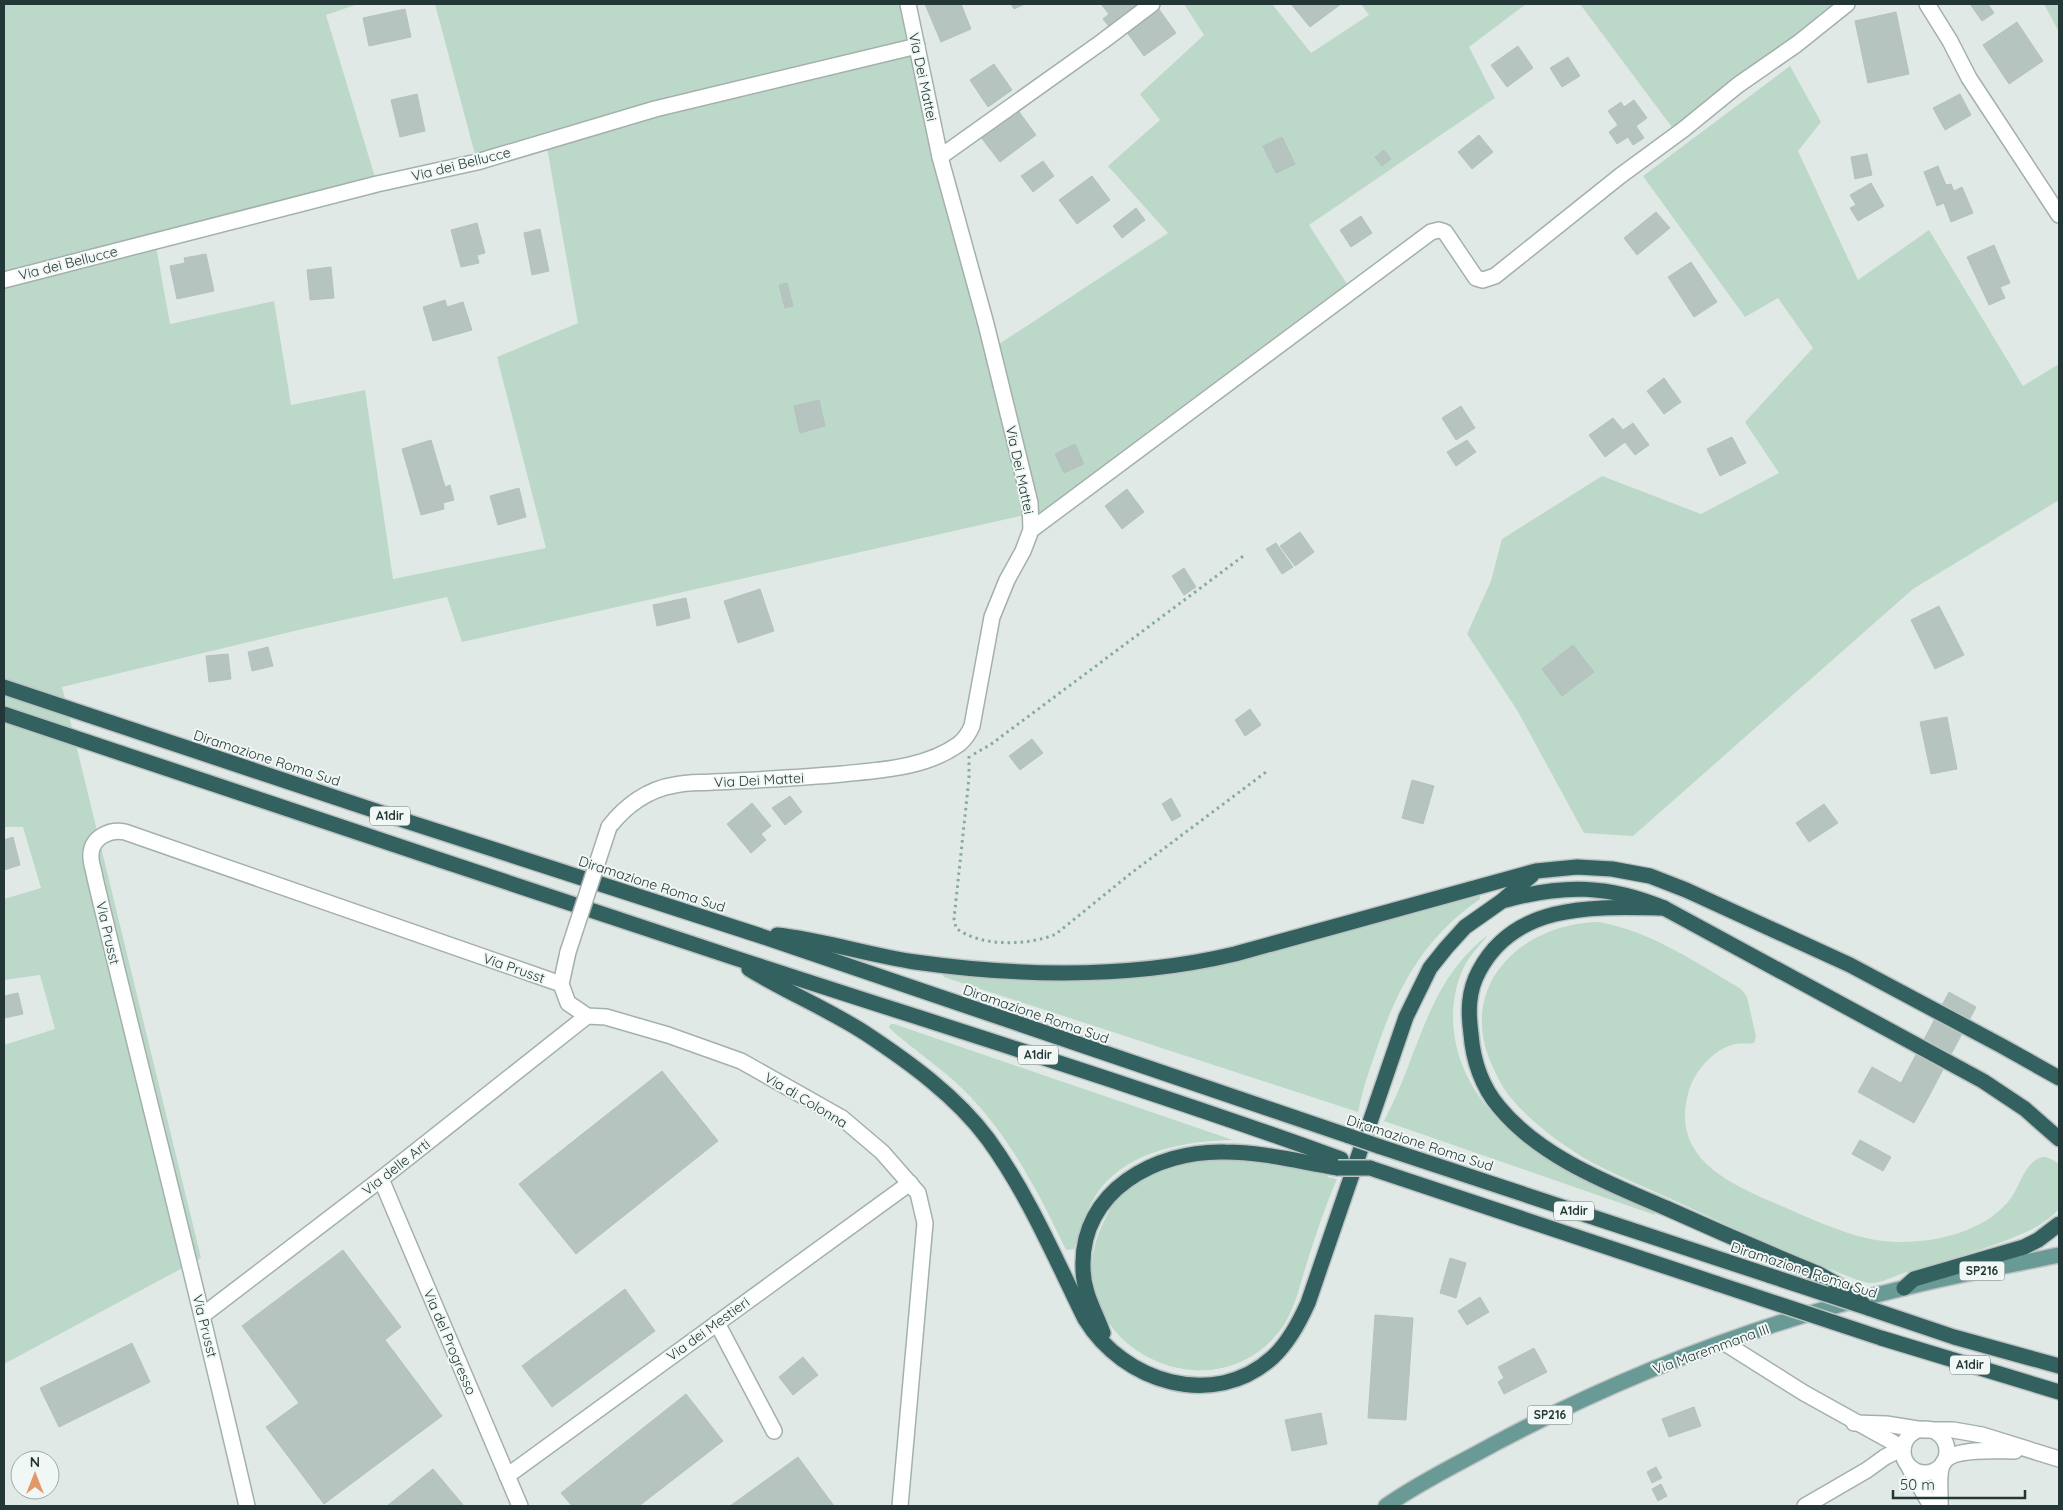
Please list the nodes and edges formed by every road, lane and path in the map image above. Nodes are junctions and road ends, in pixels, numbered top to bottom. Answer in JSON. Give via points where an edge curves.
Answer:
{"nodes":[{"id":1,"x":908,"y":4,"type":"edge"},
{"id":2,"x":1152,"y":4,"type":"edge"},
{"id":3,"x":1847,"y":4,"type":"edge"},
{"id":4,"x":1927,"y":4,"type":"edge"},
{"id":5,"x":916,"y":46,"type":"junction"},
{"id":6,"x":940,"y":156,"type":"junction"},
{"id":7,"x":2059,"y":215,"type":"edge"},
{"id":8,"x":4,"y":280,"type":"edge"},
{"id":9,"x":1031,"y":530,"type":"junction"},
{"id":10,"x":1246,"y":554,"type":"dead end"},
{"id":11,"x":4,"y":687,"type":"edge"},
{"id":12,"x":4,"y":714,"type":"edge"},
{"id":13,"x":960,"y":743,"type":"junction"},
{"id":14,"x":969,"y":757,"type":"junction"},
{"id":15,"x":1266,"y":772,"type":"dead end"},
{"id":16,"x":1536,"y":871,"type":"junction"},
{"id":17,"x":1502,"y":900,"type":"junction"},
{"id":18,"x":1664,"y":908,"type":"junction"},
{"id":19,"x":758,"y":935,"type":"junction"},
{"id":20,"x":734,"y":958,"type":"junction"},
{"id":21,"x":561,"y":984,"type":"junction"},
{"id":22,"x":588,"y":1016,"type":"junction"},
{"id":23,"x":2059,"y":1078,"type":"edge"},
{"id":24,"x":2059,"y":1139,"type":"edge"},
{"id":25,"x":1339,"y":1164,"type":"junction"},
{"id":26,"x":381,"y":1179,"type":"junction"},
{"id":27,"x":910,"y":1183,"type":"junction"},
{"id":28,"x":2059,"y":1224,"type":"edge"},
{"id":29,"x":2059,"y":1255,"type":"edge"},
{"id":30,"x":1904,"y":1288,"type":"junction"},
{"id":31,"x":1868,"y":1308,"type":"junction"},
{"id":32,"x":203,"y":1315,"type":"junction"},
{"id":33,"x":717,"y":1323,"type":"junction"},
{"id":34,"x":1723,"y":1342,"type":"junction"},
{"id":35,"x":1106,"y":1344,"type":"junction"},
{"id":36,"x":2059,"y":1366,"type":"edge"},
{"id":37,"x":2059,"y":1392,"type":"edge"},
{"id":38,"x":1854,"y":1423,"type":"junction"},
{"id":39,"x":1924,"y":1430,"type":"junction"},
{"id":40,"x":774,"y":1431,"type":"dead end"},
{"id":41,"x":1903,"y":1448,"type":"junction"},
{"id":42,"x":2034,"y":1452,"type":"junction"},
{"id":43,"x":2059,"y":1459,"type":"edge"},
{"id":44,"x":1943,"y":1463,"type":"junction"},
{"id":45,"x":1908,"y":1466,"type":"junction"},
{"id":46,"x":1867,"y":1470,"type":"junction"},
{"id":47,"x":507,"y":1476,"type":"junction"},
{"id":48,"x":248,"y":1506,"type":"edge"},
{"id":49,"x":520,"y":1506,"type":"edge"},
{"id":50,"x":900,"y":1506,"type":"edge"},
{"id":51,"x":1386,"y":1506,"type":"edge"},
{"id":52,"x":1805,"y":1506,"type":"edge"},
{"id":53,"x":1931,"y":1506,"type":"edge"},
{"id":54,"x":1940,"y":1506,"type":"edge"}],
"edges":[{"from":1,"to":5,"type":"street","name":"Via Dei Mattei"},
{"from":2,"to":6,"type":"street"},
{"from":3,"to":9,"type":"street","via":[[1620,176],[1495,276],[1482,280],[1476,278],[1444,232],[1431,232]]},
{"from":4,"to":7,"type":"street","via":[[1970,78]]},
{"from":5,"to":6,"type":"street","name":"Via Dei Mattei"},
{"from":5,"to":8,"type":"street","name":"Via dei Bellucce","via":[[655,109],[477,162],[377,184]]},
{"from":6,"to":9,"type":"street","name":"Via Dei Mattei","via":[[1030,503]]},
{"from":9,"to":13,"type":"street","name":"Via Dei Mattei","via":[[992,617],[972,726]]},
{"from":10,"to":14,"type":"path","via":[[990,745]]},
{"from":11,"to":19,"type":"highway","name":"Diramazione Roma Sud","number":"A1dir"},
{"from":12,"to":20,"type":"highway","number":"A1dir"},
{"from":13,"to":14,"type":"path"},
{"from":13,"to":21,"type":"street","name":"Via Dei Mattei","bridge":true,"via":[[927,759],[888,769],[802,778],[674,785],[636,800],[619,813],[609,827],[568,952]]},
{"from":14,"to":15,"type":"path","via":[[954,919],[956,928],[982,940],[1020,943],[1044,940],[1056,934]]},
{"from":16,"to":17,"type":"highway"},
{"from":16,"to":19,"type":"highway","via":[[1235,954],[1141,970],[1070,974],[989,970],[914,962],[795,937]]},
{"from":16,"to":23,"type":"highway","via":[[1577,867],[1612,869],[1650,876],[1686,890],[1850,965]]},
{"from":17,"to":18,"type":"highway","via":[[1561,889],[1593,889],[1625,894]]},
{"from":17,"to":35,"type":"highway","via":[[1465,927],[1446,948],[1430,968],[1413,1001],[1308,1303],[1282,1347],[1272,1358],[1241,1377],[1197,1386],[1154,1377],[1127,1362]]},
{"from":18,"to":24,"type":"highway","via":[[1983,1081],[2025,1109]]},
{"from":18,"to":31,"type":"highway","bridge":true,"via":[[1615,908],[1554,914],[1522,926],[1499,944],[1480,968],[1470,997],[1471,1038],[1482,1079],[1498,1106],[1514,1123],[1574,1164],[1686,1218],[1810,1270],[1841,1286]]},
{"from":19,"to":31,"type":"highway","name":"Diramazione Roma Sud","number":"A1dir","bridge":true,"via":[[1378,1146]]},
{"from":20,"to":25,"type":"highway","number":"A1dir","via":[[1252,1127]]},
{"from":20,"to":35,"type":"highway","via":[[863,1032],[926,1077],[958,1105],[988,1139],[1024,1196],[1085,1319]]},
{"from":21,"to":22,"type":"street","name":"Via di Colonna","via":[[568,1003]]},
{"from":21,"to":32,"type":"street","name":"Via Prusst","via":[[125,832],[108,832],[98,839],[91,855],[95,878]]},
{"from":22,"to":26,"type":"street","name":"Via delle Arti"},
{"from":22,"to":27,"type":"street","name":"Via di Colonna","via":[[606,1017],[668,1035],[741,1062],[842,1118],[882,1152]]},
{"from":25,"to":35,"type":"highway","via":[[1266,1155],[1202,1153],[1171,1158],[1128,1179],[1101,1206],[1090,1228],[1083,1257],[1086,1291]]},
{"from":25,"to":37,"type":"highway","number":"A1dir","bridge":true,"via":[[1370,1168],[1881,1338]]},
{"from":26,"to":32,"type":"street","name":"Via delle Arti"},
{"from":26,"to":47,"type":"street","name":"Via del Progresso"},
{"from":27,"to":33,"type":"street","name":"Via dei Mestieri"},
{"from":27,"to":50,"type":"street","name":"Via di Colonna","via":[[918,1193],[925,1223]]},
{"from":28,"to":30,"type":"highway","via":[[2024,1247],[1914,1279]]},
{"from":29,"to":30,"type":"main road","name":"Via Maremmana III","number":"SP216"},
{"from":30,"to":34,"type":"main road","name":"Via Maremmana III","number":"SP216"},
{"from":31,"to":36,"type":"highway","name":"Diramazione Roma Sud","number":"A1dir"},
{"from":32,"to":48,"type":"street","name":"Via Prusst"},
{"from":33,"to":40,"type":"street"},
{"from":33,"to":47,"type":"street","name":"Via dei Mestieri"},
{"from":34,"to":38,"type":"street"},
{"from":34,"to":51,"type":"main road","name":"Via Maremmana III","number":"SP216","via":[[1551,1415]]},
{"from":38,"to":39,"type":"street"},
{"from":38,"to":41,"type":"street"},
{"from":39,"to":41,"type":"street","via":[[1909,1437]]},
{"from":39,"to":42,"type":"street","via":[[1982,1435]]},
{"from":39,"to":44,"type":"street","via":[[1933,1431],[1944,1441],[1947,1451]]},
{"from":41,"to":45,"type":"street"},
{"from":41,"to":46,"type":"street"},
{"from":42,"to":43,"type":"street"},
{"from":42,"to":44,"type":"street","via":[[1979,1450],[1950,1457]]},
{"from":44,"to":45,"type":"street","via":[[1932,1472],[1924,1473]]},
{"from":44,"to":54,"type":"street"},
{"from":45,"to":46,"type":"street"},
{"from":45,"to":53,"type":"street"},
{"from":46,"to":52,"type":"street"},
{"from":47,"to":49,"type":"street","name":"Via del Progresso"}]}
